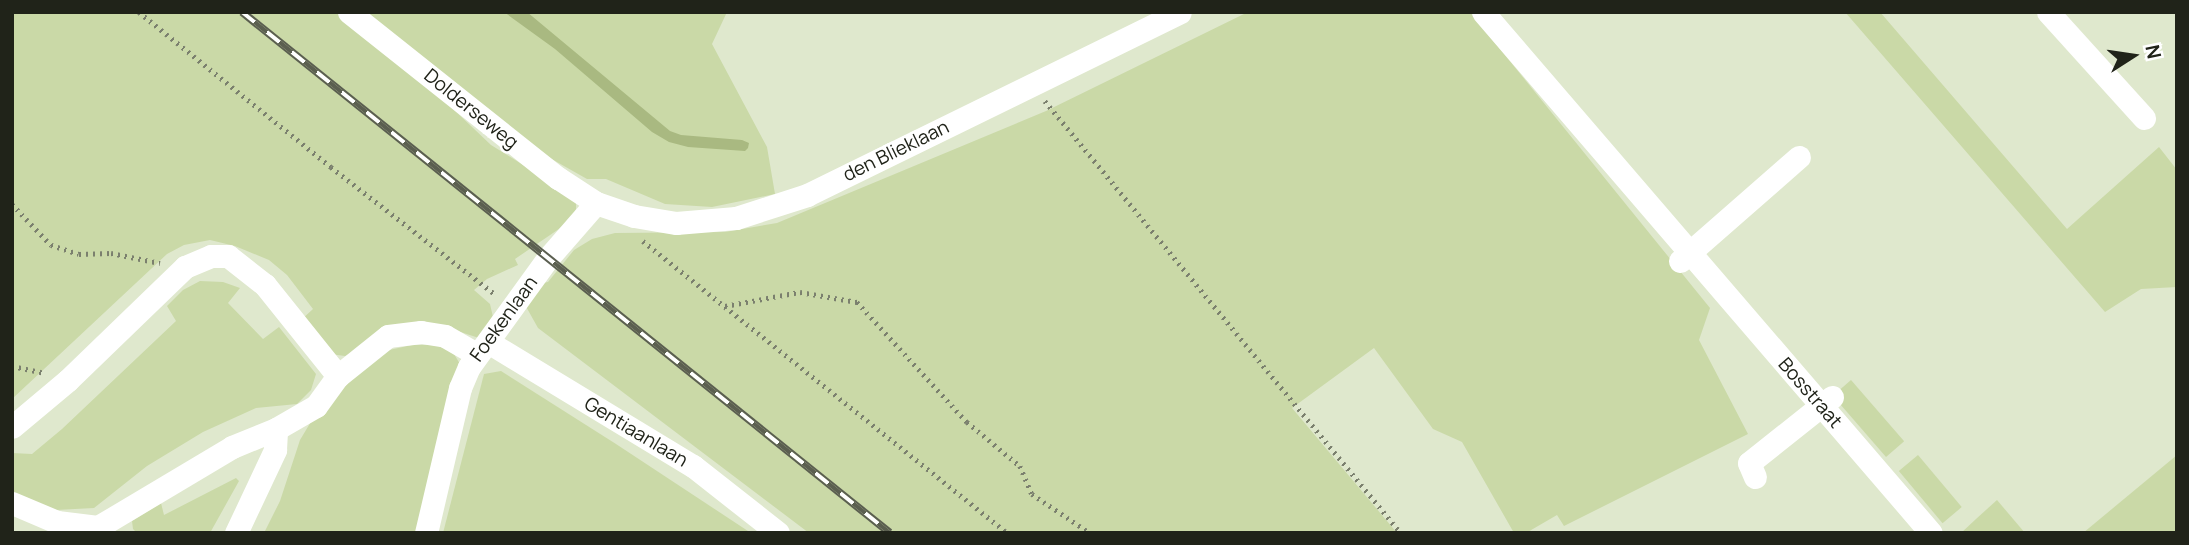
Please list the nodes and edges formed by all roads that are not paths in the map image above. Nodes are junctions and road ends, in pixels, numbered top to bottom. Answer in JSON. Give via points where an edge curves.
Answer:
{"nodes":[{"id":1,"x":349,"y":12,"type":"edge"},
{"id":2,"x":1180,"y":12,"type":"edge"},
{"id":3,"x":1483,"y":12,"type":"edge"},
{"id":4,"x":2048,"y":12,"type":"edge"},
{"id":5,"x":2144,"y":118,"type":"dead end"},
{"id":6,"x":1798,"y":157,"type":"dead end"},
{"id":7,"x":596,"y":203,"type":"junction"},
{"id":8,"x":1685,"y":257,"type":"junction"},
{"id":9,"x":482,"y":348,"type":"junction"},
{"id":10,"x":338,"y":376,"type":"junction"},
{"id":11,"x":1826,"y":402,"type":"junction"},
{"id":12,"x":12,"y":428,"type":"edge"},
{"id":13,"x":276,"y":429,"type":"junction"},
{"id":14,"x":1755,"y":477,"type":"dead end"},
{"id":15,"x":12,"y":503,"type":"edge"},
{"id":16,"x":101,"y":530,"type":"edge"},
{"id":17,"x":236,"y":533,"type":"edge"},
{"id":18,"x":426,"y":533,"type":"edge"},
{"id":19,"x":778,"y":533,"type":"edge"},
{"id":20,"x":1931,"y":533,"type":"edge"}],
"edges":[{"from":1,"to":7,"type":"street","name":"Dolderseweg"},
{"from":2,"to":7,"type":"street","name":"den Blieklaan","via":[[807,195],[736,218],[676,223]]},
{"from":3,"to":8,"type":"street","name":"Bosstraat"},
{"from":4,"to":5,"type":"street"},
{"from":6,"to":8,"type":"street"},
{"from":7,"to":9,"type":"street","name":"Foekenlaan","via":[[548,258]]},
{"from":8,"to":11,"type":"street","name":"Bosstraat"},
{"from":9,"to":10,"type":"street","name":"Gentiaanlaan","via":[[421,332],[388,336]]},
{"from":9,"to":18,"type":"street","name":"Foekenlaan","via":[[460,388]]},
{"from":9,"to":19,"type":"street","name":"Gentiaanlaan","via":[[693,466]]},
{"from":10,"to":12,"type":"street","via":[[265,285],[228,256],[211,256],[185,267]]},
{"from":10,"to":13,"type":"street","name":"Gentiaanlaan","via":[[316,405]]},
{"from":11,"to":14,"type":"street","via":[[1749,463]]},
{"from":11,"to":20,"type":"street","name":"Bosstraat"},
{"from":13,"to":16,"type":"street","name":"Gentiaanlaan","via":[[232,447]]},
{"from":13,"to":17,"type":"street","via":[[275,450]]},
{"from":15,"to":16,"type":"street","via":[[57,522]]}]}
